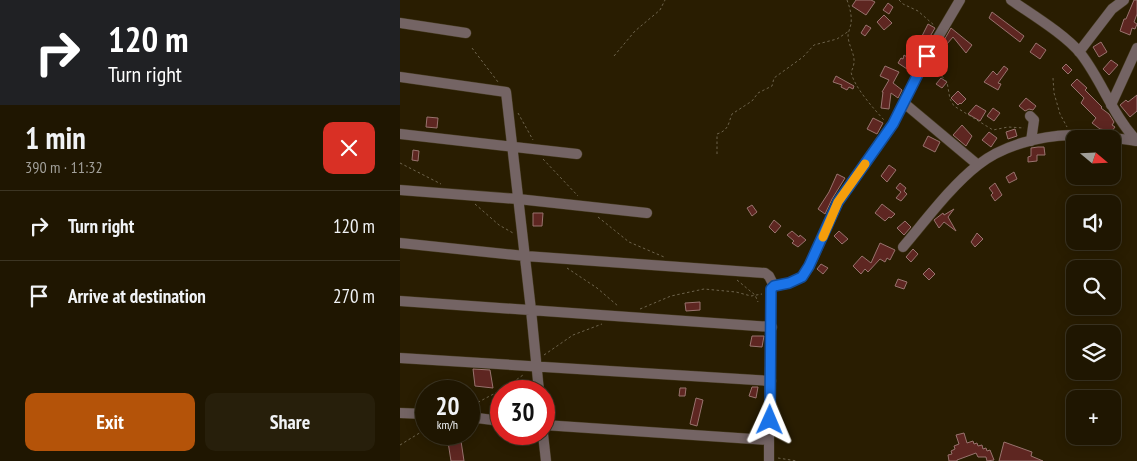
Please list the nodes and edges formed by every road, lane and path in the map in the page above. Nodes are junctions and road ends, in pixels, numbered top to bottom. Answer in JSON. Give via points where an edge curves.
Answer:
{"nodes":[{"id":1,"x":665,"y":0,"type":"edge"},
{"id":2,"x":847,"y":0,"type":"edge"},
{"id":3,"x":899,"y":0,"type":"edge"},
{"id":4,"x":960,"y":0,"type":"edge"},
{"id":5,"x":1011,"y":0,"type":"edge"},
{"id":6,"x":1124,"y":0,"type":"edge"},
{"id":7,"x":1112,"y":4,"type":"edge"},
{"id":8,"x":400,"y":23,"type":"edge"},
{"id":9,"x":850,"y":31,"type":"junction"},
{"id":10,"x":942,"y":31,"type":"junction"},
{"id":11,"x":466,"y":33,"type":"dead end"},
{"id":12,"x":472,"y":48,"type":"dead end"},
{"id":13,"x":1137,"y":48,"type":"edge"},
{"id":14,"x":1079,"y":52,"type":"junction"},
{"id":15,"x":614,"y":56,"type":"dead end"},
{"id":16,"x":924,"y":60,"type":"junction"},
{"id":17,"x":400,"y":77,"type":"edge"},
{"id":18,"x":1052,"y":78,"type":"dead end"},
{"id":19,"x":506,"y":92,"type":"junction"},
{"id":20,"x":904,"y":103,"type":"junction"},
{"id":21,"x":1110,"y":105,"type":"junction"},
{"id":22,"x":518,"y":113,"type":"dead end"},
{"id":23,"x":1032,"y":120,"type":"joint"},
{"id":24,"x":1067,"y":130,"type":"edge"},
{"id":25,"x":400,"y":134,"type":"edge"},
{"id":26,"x":886,"y":135,"type":"junction"},
{"id":27,"x":1066,"y":135,"type":"edge"},
{"id":28,"x":1121,"y":139,"type":"edge"},
{"id":29,"x":1030,"y":141,"type":"junction"},
{"id":30,"x":1137,"y":141,"type":"edge"},
{"id":31,"x":512,"y":147,"type":"junction"},
{"id":32,"x":538,"y":150,"type":"junction"},
{"id":33,"x":577,"y":154,"type":"dead end"},
{"id":34,"x":717,"y":154,"type":"dead end"},
{"id":35,"x":978,"y":165,"type":"junction"},
{"id":36,"x":400,"y":190,"type":"edge"},
{"id":37,"x":578,"y":197,"type":"dead end"},
{"id":38,"x":518,"y":199,"type":"junction"},
{"id":39,"x":590,"y":207,"type":"junction"},
{"id":40,"x":647,"y":213,"type":"dead end"},
{"id":41,"x":400,"y":243,"type":"edge"},
{"id":42,"x":903,"y":247,"type":"dead end"},
{"id":43,"x":525,"y":256,"type":"junction"},
{"id":44,"x":671,"y":259,"type":"dead end"},
{"id":45,"x":735,"y":279,"type":"dead end"},
{"id":46,"x":774,"y":286,"type":"junction"},
{"id":47,"x":400,"y":301,"type":"edge"},
{"id":48,"x":758,"y":302,"type":"dead end"},
{"id":49,"x":531,"y":310,"type":"junction"},
{"id":50,"x":772,"y":327,"type":"junction"},
{"id":51,"x":400,"y":358,"type":"edge"},
{"id":52,"x":537,"y":366,"type":"junction"},
{"id":53,"x":538,"y":380,"type":"edge"},
{"id":54,"x":771,"y":381,"type":"junction"},
{"id":55,"x":480,"y":401,"type":"edge"},
{"id":56,"x":400,"y":412,"type":"edge"},
{"id":57,"x":415,"y":413,"type":"edge"},
{"id":58,"x":555,"y":426,"type":"edge"},
{"id":59,"x":415,"y":436,"type":"edge"},
{"id":60,"x":770,"y":440,"type":"junction"},
{"id":61,"x":400,"y":445,"type":"edge"},
{"id":62,"x":544,"y":445,"type":"edge"},
{"id":63,"x":769,"y":458,"type":"edge"},
{"id":64,"x":546,"y":461,"type":"edge"},
{"id":65,"x":797,"y":461,"type":"edge"}],
"edges":[{"from":1,"to":15,"type":"path","via":[[660,10],[635,30]]},
{"from":2,"to":9,"type":"path","via":[[851,12]]},
{"from":3,"to":10,"type":"path"},
{"from":4,"to":10,"type":"street"},
{"from":5,"to":14,"type":"street"},
{"from":6,"to":7,"type":"street"},
{"from":7,"to":14,"type":"street"},
{"from":8,"to":11,"type":"street"},
{"from":9,"to":26,"type":"path","via":[[848,37],[854,66],[852,78],[883,118]]},
{"from":9,"to":34,"type":"path","via":[[837,40],[814,45],[774,78],[772,86],[732,114],[726,131],[717,134]]},
{"from":10,"to":16,"type":"street"},
{"from":12,"to":19,"type":"path"},
{"from":13,"to":21,"type":"street"},
{"from":14,"to":21,"type":"street"},
{"from":16,"to":20,"type":"street"},
{"from":16,"to":23,"type":"path","via":[[935,67],[947,82],[954,106],[983,126],[993,130],[1027,128]]},
{"from":17,"to":19,"type":"street"},
{"from":18,"to":24,"type":"path","via":[[1060,114]]},
{"from":19,"to":31,"type":"street"},
{"from":20,"to":26,"type":"street"},
{"from":20,"to":35,"type":"street"},
{"from":21,"to":30,"type":"street"},
{"from":22,"to":32,"type":"path"},
{"from":23,"to":29,"type":"street"},
{"from":25,"to":31,"type":"street"},
{"from":26,"to":46,"type":"street","via":[[838,202],[802,277]]},
{"from":27,"to":29,"type":"street"},
{"from":28,"to":30,"type":"street"},
{"from":29,"to":35,"type":"street","via":[[998,152]]},
{"from":31,"to":32,"type":"street"},
{"from":31,"to":38,"type":"street"},
{"from":32,"to":33,"type":"street"},
{"from":32,"to":37,"type":"path"},
{"from":35,"to":42,"type":"street"},
{"from":36,"to":38,"type":"street"},
{"from":38,"to":39,"type":"street"},
{"from":38,"to":43,"type":"street"},
{"from":39,"to":40,"type":"street"},
{"from":39,"to":44,"type":"path","via":[[598,218],[629,242]]},
{"from":41,"to":43,"type":"street"},
{"from":43,"to":46,"type":"street","via":[[765,273]]},
{"from":43,"to":49,"type":"street"},
{"from":45,"to":48,"type":"path"},
{"from":46,"to":50,"type":"street","via":[[771,289]]},
{"from":47,"to":49,"type":"street"},
{"from":49,"to":50,"type":"street"},
{"from":49,"to":52,"type":"street"},
{"from":50,"to":54,"type":"street"},
{"from":51,"to":52,"type":"street"},
{"from":52,"to":53,"type":"street"},
{"from":52,"to":54,"type":"street"},
{"from":52,"to":55,"type":"path"},
{"from":54,"to":60,"type":"street"},
{"from":56,"to":57,"type":"street"},
{"from":58,"to":60,"type":"street"},
{"from":59,"to":61,"type":"path"},
{"from":60,"to":63,"type":"street"},
{"from":62,"to":64,"type":"street"},
{"from":63,"to":65,"type":"path"}]}
